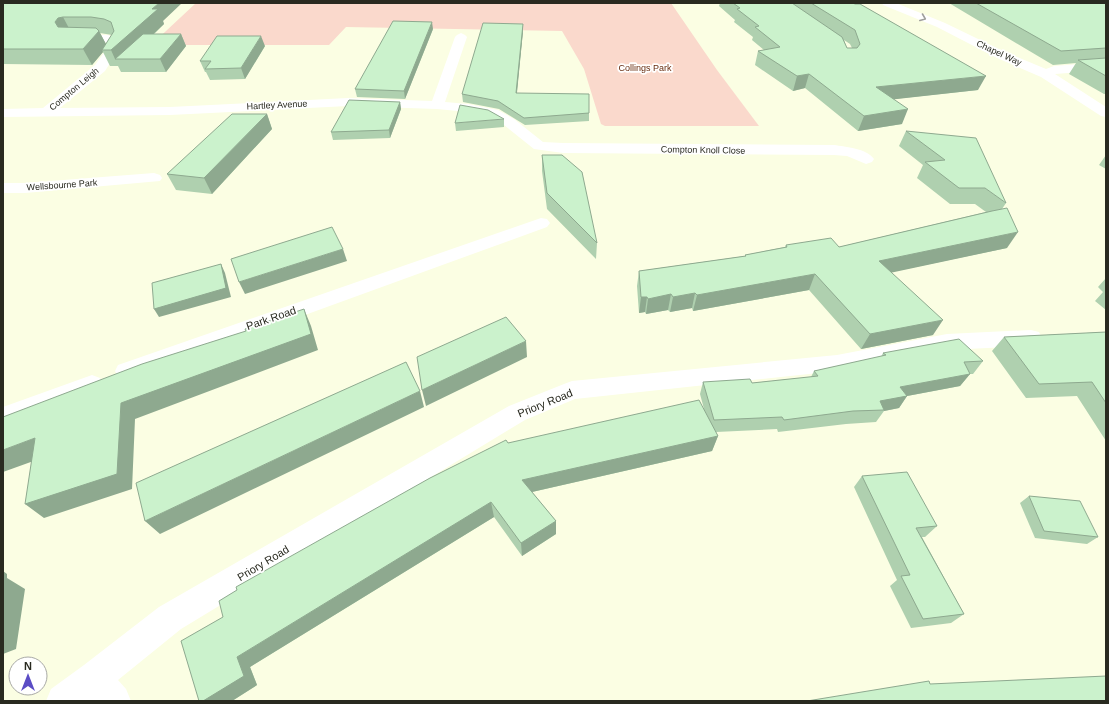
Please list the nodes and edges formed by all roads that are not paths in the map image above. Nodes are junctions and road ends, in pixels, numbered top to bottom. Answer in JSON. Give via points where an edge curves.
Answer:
{"nodes":[{"id":1,"x":887,"y":3,"type":"edge"},
{"id":2,"x":460,"y":37,"type":"dead end"},
{"id":3,"x":71,"y":38,"type":"edge"},
{"id":4,"x":1106,"y":66,"type":"edge"},
{"id":5,"x":1046,"y":74,"type":"junction"},
{"id":6,"x":437,"y":105,"type":"junction"},
{"id":7,"x":47,"y":112,"type":"junction"},
{"id":8,"x":3,"y":113,"type":"edge"},
{"id":9,"x":1106,"y":113,"type":"edge"},
{"id":10,"x":539,"y":146,"type":"joint"},
{"id":11,"x":866,"y":159,"type":"dead end"},
{"id":12,"x":130,"y":167,"type":"dead end"},
{"id":13,"x":154,"y":178,"type":"dead end"},
{"id":14,"x":120,"y":181,"type":"junction"},
{"id":15,"x":3,"y":188,"type":"edge"},
{"id":16,"x":541,"y":222,"type":"dead end"},
{"id":17,"x":1055,"y":337,"type":"edge"},
{"id":18,"x":3,"y":417,"type":"edge"},
{"id":19,"x":105,"y":689,"type":"edge"},
{"id":20,"x":63,"y":701,"type":"edge"}],
"edges":[{"from":1,"to":5,"type":"street","name":"Chapel Way","one_way":true},
{"from":2,"to":6,"type":"street"},
{"from":3,"to":7,"type":"street","name":"Compton Leigh","via":[[108,39],[114,42],[115,46],[100,68]]},
{"from":4,"to":5,"type":"street","via":[[1054,70]]},
{"from":5,"to":9,"type":"street","name":"Chapel Way"},
{"from":6,"to":7,"type":"street","name":"Hartley Avenue","via":[[348,102],[170,112]]},
{"from":6,"to":10,"type":"street","name":"Hartley Avenue","via":[[492,113],[509,122]]},
{"from":7,"to":8,"type":"street","name":"Hartley Avenue"},
{"from":10,"to":11,"type":"street","name":"Compton Knoll Close","via":[[834,150],[850,152]]},
{"from":12,"to":14,"type":"street"},
{"from":13,"to":14,"type":"street","name":"Wellsbourne Park"},
{"from":14,"to":15,"type":"street","name":"Wellsbourne Park"},
{"from":16,"to":18,"type":"street","name":"Park Road","via":[[175,352]]},
{"from":17,"to":19,"type":"street","name":"Priory Road","via":[[947,342],[837,363],[572,390],[516,413],[170,618]]},
{"from":19,"to":20,"type":"street","name":"Priory Road"}]}
